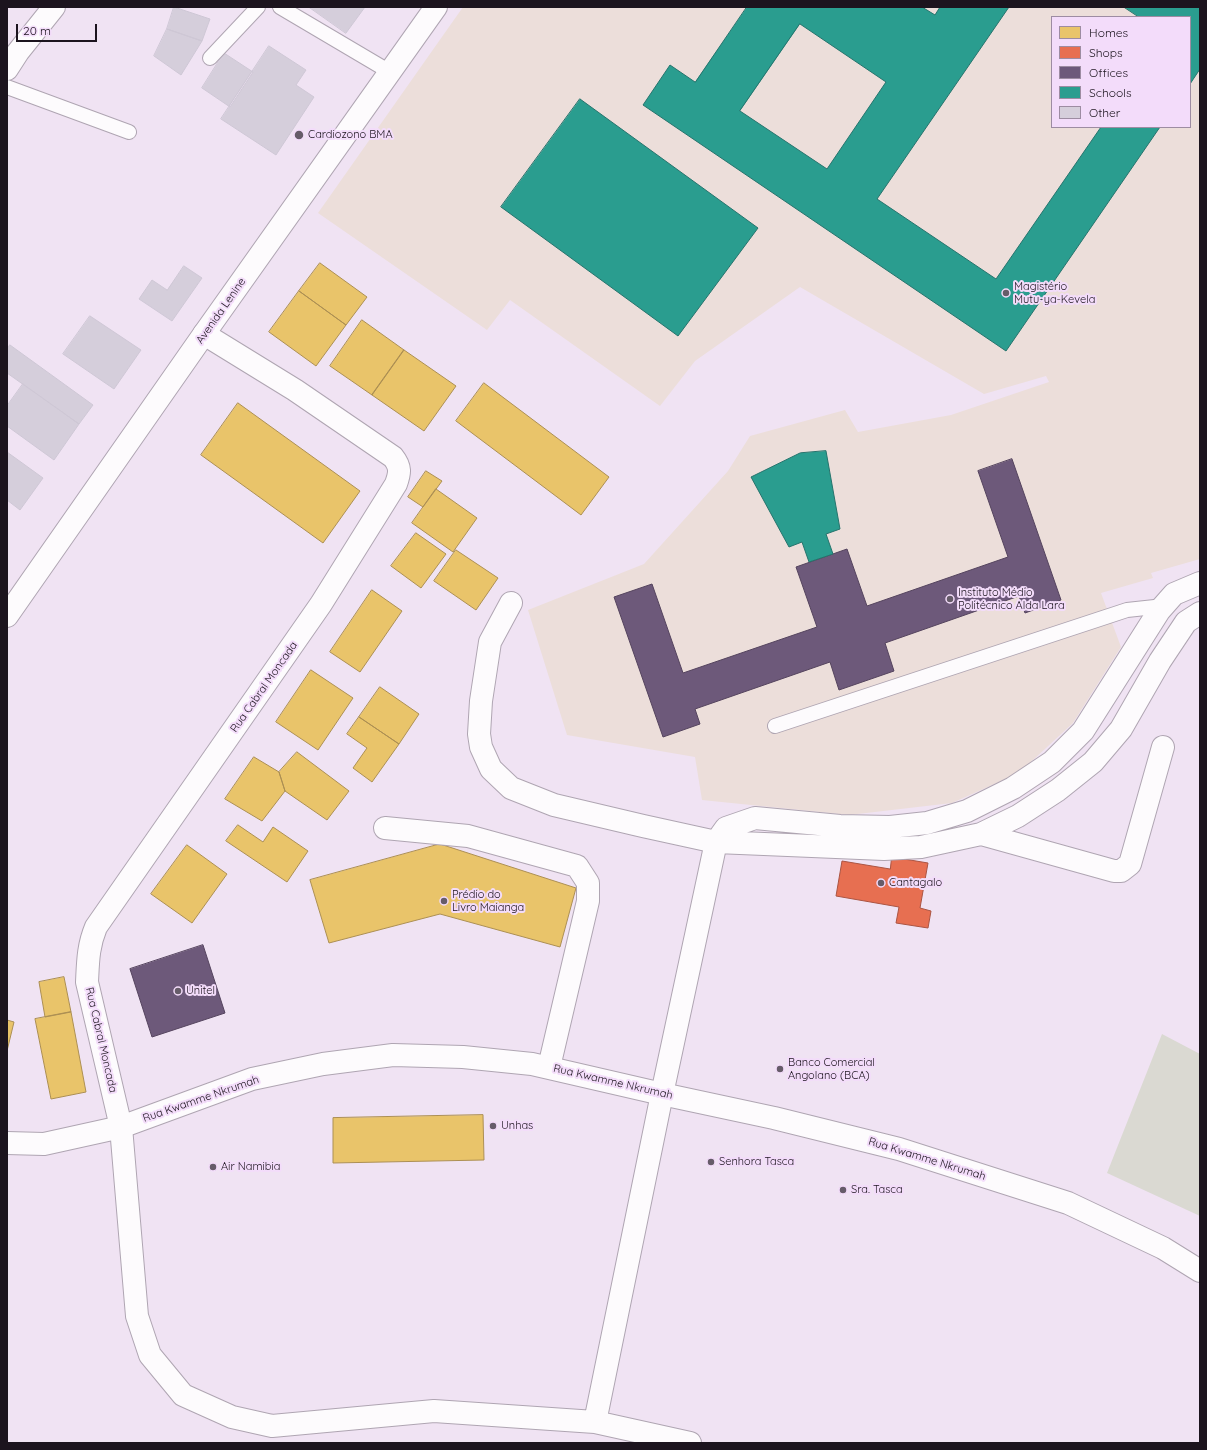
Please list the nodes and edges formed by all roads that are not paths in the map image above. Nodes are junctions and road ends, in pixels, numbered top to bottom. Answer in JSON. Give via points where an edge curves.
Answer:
{"nodes":[{"id":1,"x":54,"y":7,"type":"edge"},
{"id":2,"x":258,"y":7,"type":"edge"},
{"id":3,"x":280,"y":7,"type":"edge"},
{"id":4,"x":436,"y":7,"type":"edge"},
{"id":5,"x":210,"y":58,"type":"dead end"},
{"id":6,"x":7,"y":69,"type":"edge"},
{"id":7,"x":390,"y":72,"type":"junction"},
{"id":8,"x":7,"y":87,"type":"edge"},
{"id":9,"x":129,"y":132,"type":"dead end"},
{"id":10,"x":204,"y":334,"type":"junction"},
{"id":11,"x":1200,"y":583,"type":"edge"},
{"id":12,"x":511,"y":603,"type":"dead end"},
{"id":13,"x":1164,"y":606,"type":"junction"},
{"id":14,"x":7,"y":616,"type":"edge"},
{"id":15,"x":1193,"y":617,"type":"edge"},
{"id":16,"x":775,"y":726,"type":"dead end"},
{"id":17,"x":1163,"y":747,"type":"dead end"},
{"id":18,"x":1002,"y":794,"type":"junction"},
{"id":19,"x":1018,"y":816,"type":"junction"},
{"id":20,"x":385,"y":828,"type":"dead end"},
{"id":21,"x":981,"y":834,"type":"junction"},
{"id":22,"x":716,"y":842,"type":"junction"},
{"id":23,"x":549,"y":1067,"type":"junction"},
{"id":24,"x":662,"y":1094,"type":"junction"},
{"id":25,"x":121,"y":1127,"type":"junction"},
{"id":26,"x":7,"y":1142,"type":"edge"},
{"id":27,"x":1200,"y":1271,"type":"edge"},
{"id":28,"x":595,"y":1422,"type":"junction"},
{"id":29,"x":690,"y":1443,"type":"edge"}],
"edges":[{"from":1,"to":6,"type":"street"},
{"from":2,"to":5,"type":"lane"},
{"from":3,"to":7,"type":"lane"},
{"from":4,"to":7,"type":"street","name":"Avenida Lenine"},
{"from":7,"to":10,"type":"street","name":"Avenida Lenine"},
{"from":8,"to":9,"type":"lane"},
{"from":10,"to":14,"type":"street","name":"Avenida Lenine"},
{"from":10,"to":25,"type":"street","name":"Rua Cabral Moncada","via":[[295,390],[394,457],[399,464],[400,472],[396,484],[321,604],[96,928],[90,941],[87,982]]},
{"from":11,"to":13,"type":"street","via":[[1174,594]]},
{"from":12,"to":22,"type":"street","via":[[490,642],[481,701],[479,734],[481,747],[491,769],[511,788],[554,805]]},
{"from":13,"to":15,"type":"street"},
{"from":13,"to":16,"type":"lane","via":[[1127,610]]},
{"from":13,"to":18,"type":"street","via":[[1083,731],[1052,762]]},
{"from":15,"to":19,"type":"street","via":[[1160,661],[1121,729],[1093,762],[1058,790]]},
{"from":17,"to":21,"type":"street","via":[[1130,864],[1121,871]]},
{"from":18,"to":19,"type":"street"},
{"from":18,"to":22,"type":"street","via":[[967,811],[920,824],[840,826],[755,818],[726,828]]},
{"from":19,"to":21,"type":"street"},
{"from":20,"to":23,"type":"street","via":[[468,836],[577,866],[588,883],[588,901]]},
{"from":21,"to":22,"type":"street","via":[[921,847],[884,849]]},
{"from":22,"to":24,"type":"street"},
{"from":23,"to":24,"type":"street","name":"Rua Kwamme Nkrumah"},
{"from":23,"to":25,"type":"street","name":"Rua Kwamme Nkrumah","via":[[462,1057],[393,1055],[323,1064],[252,1079]]},
{"from":24,"to":27,"type":"street","name":"Rua Kwamme Nkrumah","via":[[899,1149],[1068,1203],[1163,1248]]},
{"from":24,"to":28,"type":"street"},
{"from":25,"to":26,"type":"street","name":"Rua Kwamme Nkrumah","via":[[44,1144]]},
{"from":25,"to":28,"type":"street","via":[[137,1316],[150,1355],[183,1395],[232,1417],[272,1426],[434,1411]]},
{"from":28,"to":29,"type":"street"}]}
